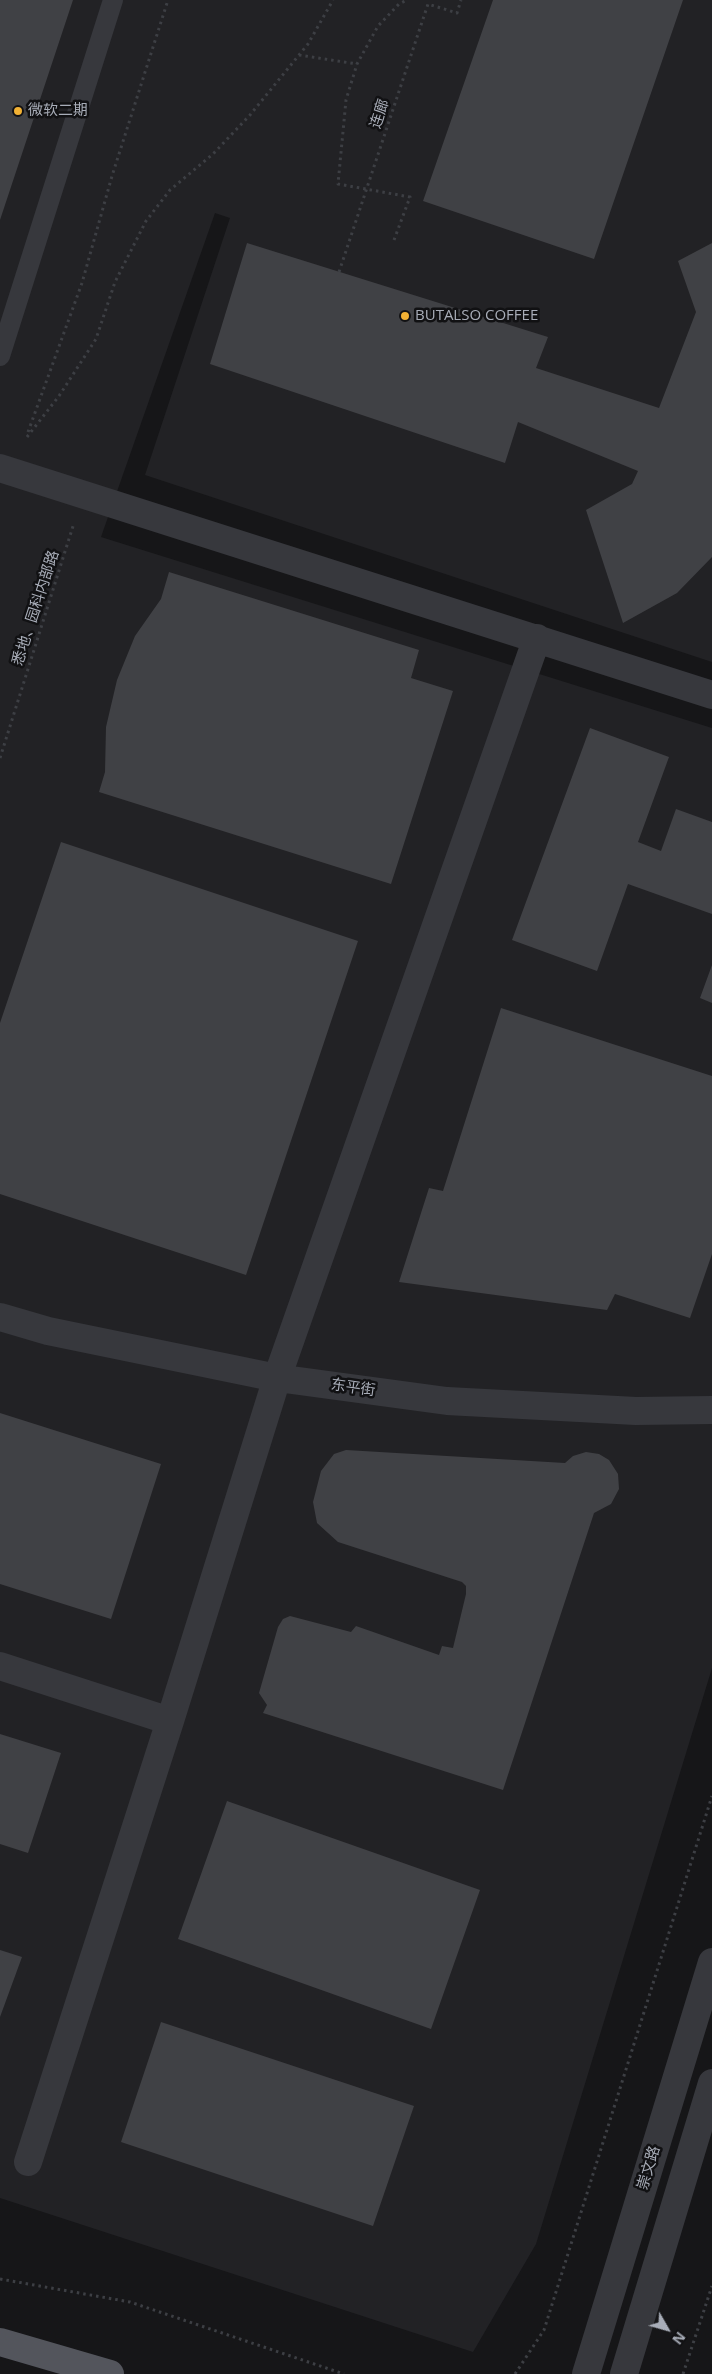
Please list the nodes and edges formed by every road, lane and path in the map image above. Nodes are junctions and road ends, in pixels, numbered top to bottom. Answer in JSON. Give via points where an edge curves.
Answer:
{"nodes":[{"id":1,"x":113,"y":0,"type":"edge"},
{"id":2,"x":168,"y":0,"type":"edge"},
{"id":3,"x":333,"y":0,"type":"edge"},
{"id":4,"x":407,"y":0,"type":"edge"},
{"id":5,"x":461,"y":0,"type":"edge"},
{"id":6,"x":299,"y":55,"type":"junction"},
{"id":7,"x":357,"y":64,"type":"junction"},
{"id":8,"x":394,"y":240,"type":"dead end"},
{"id":9,"x":339,"y":272,"type":"dead end"},
{"id":10,"x":0,"y":356,"type":"edge"},
{"id":11,"x":0,"y":468,"type":"edge"},
{"id":12,"x":84,"y":494,"type":"junction"},
{"id":13,"x":537,"y":638,"type":"junction"},
{"id":14,"x":712,"y":695,"type":"edge"},
{"id":15,"x":0,"y":758,"type":"edge"},
{"id":16,"x":0,"y":1316,"type":"edge"},
{"id":17,"x":276,"y":1378,"type":"junction"},
{"id":18,"x":712,"y":1410,"type":"edge"},
{"id":19,"x":0,"y":1666,"type":"edge"},
{"id":20,"x":170,"y":1721,"type":"junction"},
{"id":21,"x":712,"y":1796,"type":"edge"},
{"id":22,"x":712,"y":1962,"type":"edge"},
{"id":23,"x":712,"y":2083,"type":"edge"},
{"id":24,"x":28,"y":2162,"type":"dead end"},
{"id":25,"x":0,"y":2279,"type":"edge"},
{"id":26,"x":712,"y":2286,"type":"edge"},
{"id":27,"x":0,"y":2342,"type":"edge"},
{"id":28,"x":110,"y":2374,"type":"edge"},
{"id":29,"x":344,"y":2374,"type":"edge"},
{"id":30,"x":514,"y":2374,"type":"edge"},
{"id":31,"x":586,"y":2374,"type":"edge"},
{"id":32,"x":624,"y":2374,"type":"edge"},
{"id":33,"x":683,"y":2374,"type":"edge"}],
"edges":[{"from":1,"to":10,"type":"lane"},
{"from":2,"to":6,"type":"path","via":[[82,283],[27,437],[59,396],[96,339],[115,282],[146,221],[170,190],[213,154],[250,115]]},
{"from":3,"to":6,"type":"path"},
{"from":4,"to":7,"type":"path","via":[[378,26]]},
{"from":5,"to":9,"type":"path","name":"连廊","bridge":true,"via":[[456,13],[428,4]]},
{"from":6,"to":7,"type":"path"},
{"from":7,"to":8,"type":"path","via":[[346,100],[338,184],[410,197]]},
{"from":11,"to":12,"type":"street"},
{"from":12,"to":13,"type":"street"},
{"from":12,"to":15,"type":"path","name":"悉地、园科内部路"},
{"from":13,"to":14,"type":"street"},
{"from":13,"to":17,"type":"street"},
{"from":16,"to":17,"type":"street","name":"东平街","via":[[48,1331]]},
{"from":17,"to":18,"type":"street","name":"东平街","via":[[448,1401],[636,1411]]},
{"from":17,"to":20,"type":"street"},
{"from":19,"to":20,"type":"street"},
{"from":20,"to":24,"type":"street"},
{"from":21,"to":30,"type":"path","via":[[544,2330]]},
{"from":22,"to":31,"type":"street","name":"崇文路"},
{"from":23,"to":32,"type":"street"},
{"from":25,"to":29,"type":"path","via":[[130,2302]]},
{"from":26,"to":33,"type":"path"},
{"from":27,"to":28,"type":"main road"}]}
